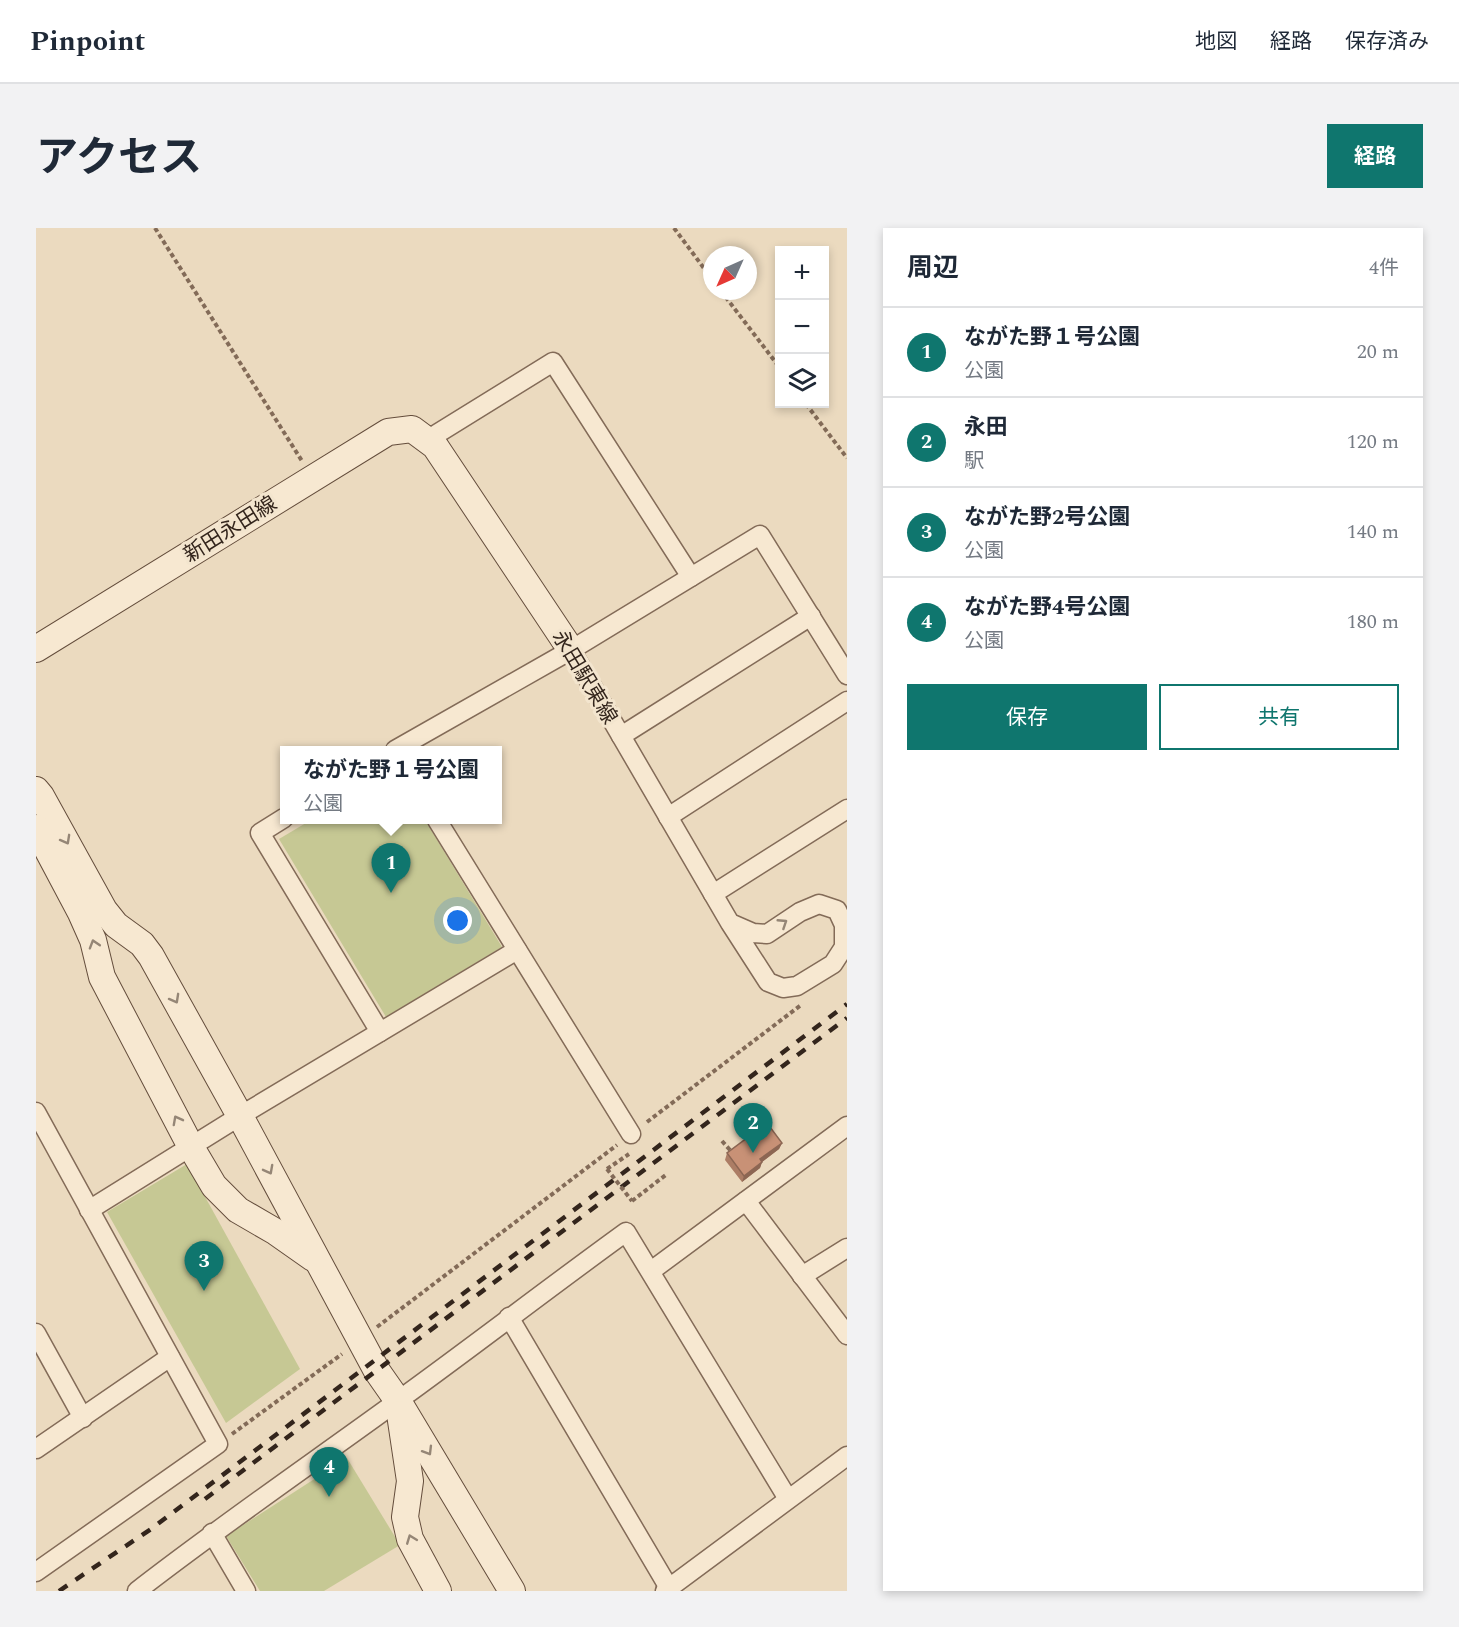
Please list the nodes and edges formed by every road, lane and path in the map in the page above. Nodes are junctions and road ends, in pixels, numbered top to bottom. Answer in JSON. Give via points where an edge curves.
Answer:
{"nodes":[{"id":1,"x":155,"y":228,"type":"edge"},
{"id":2,"x":674,"y":228,"type":"edge"},
{"id":3,"x":703,"y":267,"type":"edge"},
{"id":4,"x":728,"y":300,"type":"edge"},
{"id":5,"x":775,"y":361,"type":"edge"},
{"id":6,"x":809,"y":408,"type":"edge"},
{"id":7,"x":427,"y":440,"type":"junction"},
{"id":8,"x":847,"y":458,"type":"edge"},
{"id":9,"x":312,"y":478,"type":"junction"},
{"id":10,"x":691,"y":577,"type":"junction"},
{"id":11,"x":810,"y":616,"type":"junction"},
{"id":12,"x":36,"y":649,"type":"edge"},
{"id":13,"x":571,"y":650,"type":"junction"},
{"id":14,"x":847,"y":675,"type":"edge"},
{"id":15,"x":847,"y":701,"type":"edge"},
{"id":16,"x":621,"y":736,"type":"junction"},
{"id":17,"x":402,"y":746,"type":"edge"},
{"id":18,"x":36,"y":790,"type":"edge"},
{"id":19,"x":847,"y":809,"type":"edge"},
{"id":20,"x":668,"y":817,"type":"junction"},
{"id":21,"x":280,"y":821,"type":"edge"},
{"id":22,"x":440,"y":824,"type":"edge"},
{"id":23,"x":36,"y":828,"type":"edge"},
{"id":24,"x":713,"y":894,"type":"junction"},
{"id":25,"x":730,"y":923,"type":"junction"},
{"id":26,"x":517,"y":950,"type":"junction"},
{"id":27,"x":809,"y":999,"type":"dead end"},
{"id":28,"x":380,"y":1032,"type":"junction"},
{"id":29,"x":36,"y":1112,"type":"edge"},
{"id":30,"x":240,"y":1116,"type":"junction"},
{"id":31,"x":847,"y":1126,"type":"edge"},
{"id":32,"x":631,"y":1134,"type":"junction"},
{"id":33,"x":722,"y":1141,"type":"dead end"},
{"id":34,"x":191,"y":1147,"type":"junction"},
{"id":35,"x":730,"y":1150,"type":"edge"},
{"id":36,"x":608,"y":1169,"type":"dead end"},
{"id":37,"x":667,"y":1174,"type":"dead end"},
{"id":38,"x":746,"y":1201,"type":"junction"},
{"id":39,"x":89,"y":1210,"type":"junction"},
{"id":40,"x":847,"y":1248,"type":"edge"},
{"id":41,"x":318,"y":1262,"type":"junction"},
{"id":42,"x":651,"y":1271,"type":"junction"},
{"id":43,"x":802,"y":1276,"type":"junction"},
{"id":44,"x":509,"y":1317,"type":"junction"},
{"id":45,"x":36,"y":1332,"type":"edge"},
{"id":46,"x":847,"y":1335,"type":"edge"},
{"id":47,"x":360,"y":1340,"type":"junction"},
{"id":48,"x":170,"y":1357,"type":"junction"},
{"id":49,"x":398,"y":1401,"type":"junction"},
{"id":50,"x":83,"y":1418,"type":"junction"},
{"id":51,"x":218,"y":1444,"type":"junction"},
{"id":52,"x":36,"y":1449,"type":"edge"},
{"id":53,"x":847,"y":1456,"type":"edge"},
{"id":54,"x":449,"y":1486,"type":"junction"},
{"id":55,"x":408,"y":1496,"type":"junction"},
{"id":56,"x":788,"y":1499,"type":"junction"},
{"id":57,"x":212,"y":1533,"type":"junction"},
{"id":58,"x":36,"y":1572,"type":"edge"},
{"id":59,"x":667,"y":1589,"type":"edge"},
{"id":60,"x":136,"y":1591,"type":"edge"},
{"id":61,"x":246,"y":1591,"type":"edge"},
{"id":62,"x":438,"y":1591,"type":"edge"},
{"id":63,"x":512,"y":1591,"type":"edge"}],
"edges":[{"from":1,"to":9,"type":"path"},
{"from":2,"to":3,"type":"path"},
{"from":4,"to":5,"type":"path"},
{"from":6,"to":8,"type":"path"},
{"from":7,"to":9,"type":"street","name":"新田永田線","via":[[412,429],[388,432]]},
{"from":7,"to":10,"type":"street","via":[[553,362]]},
{"from":7,"to":13,"type":"street","name":"永田駅東線","via":[[435,446]]},
{"from":9,"to":12,"type":"street","name":"新田永田線"},
{"from":10,"to":11,"type":"street","via":[[760,535]]},
{"from":10,"to":13,"type":"street"},
{"from":11,"to":14,"type":"street"},
{"from":11,"to":16,"type":"street"},
{"from":13,"to":16,"type":"street","name":"永田駅東線"},
{"from":13,"to":17,"type":"street"},
{"from":15,"to":20,"type":"street"},
{"from":16,"to":20,"type":"street","name":"永田駅東線"},
{"from":18,"to":30,"type":"street","one_way":true,"via":[[104,910],[151,956]]},
{"from":19,"to":24,"type":"street"},
{"from":20,"to":24,"type":"street","name":"永田駅東線"},
{"from":21,"to":28,"type":"street","via":[[260,832]]},
{"from":22,"to":26,"type":"street"},
{"from":34,"to":23,"type":"street","one_way":true,"via":[[102,977],[93,940]]},
{"from":24,"to":25,"type":"street","name":"永田駅東線"},
{"from":25,"to":25,"type":"street","name":"永田駅東線","one_way":true,"via":[[753,933],[767,934],[819,904],[837,910],[844,925],[844,947],[833,964],[797,986],[783,988],[768,982]]},
{"from":26,"to":28,"type":"street"},
{"from":26,"to":32,"type":"street"},
{"from":27,"to":32,"type":"path"},
{"from":28,"to":30,"type":"street"},
{"from":29,"to":39,"type":"street"},
{"from":30,"to":34,"type":"street"},
{"from":30,"to":41,"type":"street","one_way":true},
{"from":31,"to":38,"type":"street"},
{"from":32,"to":47,"type":"path"},
{"from":33,"to":35,"type":"path"},
{"from":34,"to":39,"type":"street"},
{"from":34,"to":41,"type":"street","via":[[214,1186],[238,1210]]},
{"from":36,"to":37,"type":"path","bridge":true,"via":[[632,1201]]},
{"from":38,"to":42,"type":"street"},
{"from":38,"to":43,"type":"street"},
{"from":39,"to":48,"type":"street"},
{"from":40,"to":43,"type":"street"},
{"from":41,"to":47,"type":"street"},
{"from":42,"to":44,"type":"street","via":[[626,1232]]},
{"from":42,"to":56,"type":"street"},
{"from":43,"to":46,"type":"street"},
{"from":44,"to":49,"type":"street"},
{"from":44,"to":59,"type":"street"},
{"from":45,"to":50,"type":"street"},
{"from":47,"to":49,"type":"street"},
{"from":47,"to":51,"type":"path"},
{"from":48,"to":50,"type":"street"},
{"from":48,"to":51,"type":"street"},
{"from":49,"to":54,"type":"street","one_way":true},
{"from":49,"to":55,"type":"street","via":[[410,1481]]},
{"from":49,"to":57,"type":"street"},
{"from":50,"to":52,"type":"street"},
{"from":51,"to":58,"type":"street"},
{"from":53,"to":56,"type":"street"},
{"from":54,"to":55,"type":"street","via":[[424,1488]]},
{"from":54,"to":63,"type":"street"},
{"from":62,"to":55,"type":"street","one_way":true,"via":[[410,1539],[405,1517]]},
{"from":56,"to":59,"type":"street"},
{"from":57,"to":60,"type":"street"},
{"from":57,"to":61,"type":"street"}]}
